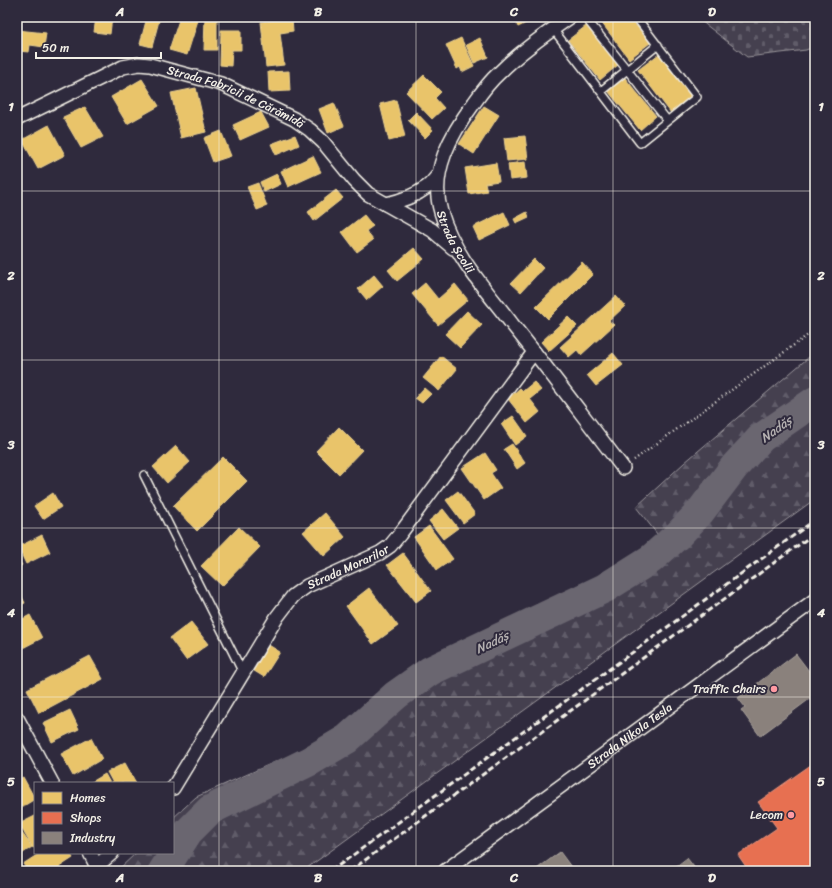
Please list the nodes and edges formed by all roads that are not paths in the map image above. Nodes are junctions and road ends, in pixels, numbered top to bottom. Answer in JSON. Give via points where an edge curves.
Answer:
{"nodes":[{"id":1,"x":570,"y":17,"type":"edge"},
{"id":2,"x":585,"y":17,"type":"edge"},
{"id":3,"x":636,"y":17,"type":"edge"},
{"id":4,"x":553,"y":29,"type":"junction"},
{"id":5,"x":658,"y":46,"type":"junction"},
{"id":6,"x":627,"y":70,"type":"junction"},
{"id":7,"x":601,"y":92,"type":"junction"},
{"id":8,"x":17,"y":119,"type":"edge"},
{"id":9,"x":667,"y":120,"type":"junction"},
{"id":10,"x":438,"y":175,"type":"junction"},
{"id":11,"x":386,"y":204,"type":"junction"},
{"id":12,"x":460,"y":254,"type":"junction"},
{"id":13,"x":534,"y":352,"type":"junction"},
{"id":14,"x":623,"y":468,"type":"road end"},
{"id":15,"x":144,"y":475,"type":"dead end"},
{"id":16,"x":815,"y":600,"type":"edge"},
{"id":17,"x":243,"y":673,"type":"junction"},
{"id":18,"x":17,"y":718,"type":"edge"},
{"id":19,"x":51,"y":782,"type":"edge"},
{"id":20,"x":174,"y":786,"type":"edge"},
{"id":21,"x":90,"y":854,"type":"edge"},
{"id":22,"x":111,"y":854,"type":"edge"},
{"id":23,"x":98,"y":869,"type":"edge"},
{"id":24,"x":445,"y":871,"type":"edge"}],
"edges":[{"from":1,"to":4,"type":"street","name":"Strada Școlii"},
{"from":2,"to":6,"type":"lane"},
{"from":3,"to":5,"type":"lane"},
{"from":4,"to":7,"type":"lane"},
{"from":4,"to":10,"type":"street","name":"Strada Școlii","via":[[516,57],[484,90],[452,137]]},
{"from":5,"to":6,"type":"lane"},
{"from":5,"to":9,"type":"lane","via":[[697,97]]},
{"from":6,"to":7,"type":"lane"},
{"from":6,"to":9,"type":"lane"},
{"from":7,"to":9,"type":"lane","via":[[640,143]]},
{"from":8,"to":11,"type":"street","name":"Strada Fabricii de Cărămidă","via":[[123,67],[150,65],[221,84],[294,119],[323,142],[368,194]]},
{"from":10,"to":11,"type":"street","via":[[428,187],[412,196]]},
{"from":10,"to":12,"type":"street","name":"Strada Școlii","via":[[440,211],[449,236]]},
{"from":11,"to":12,"type":"street","name":"Strada Fabricii de Cărămidă","via":[[432,230]]},
{"from":12,"to":13,"type":"street","name":"Strada Școlii"},
{"from":13,"to":14,"type":"street","name":"Strada Școlii"},
{"from":13,"to":17,"type":"street","name":"Strada Morarilor","via":[[390,546],[307,586],[293,596]]},
{"from":15,"to":17,"type":"lane"},
{"from":16,"to":24,"type":"street","name":"Strada Nikola Tesla"},
{"from":17,"to":20,"type":"street","name":"Strada Morarilor"},
{"from":18,"to":19,"type":"street"},
{"from":21,"to":23,"type":"street"},
{"from":22,"to":23,"type":"street"}]}
